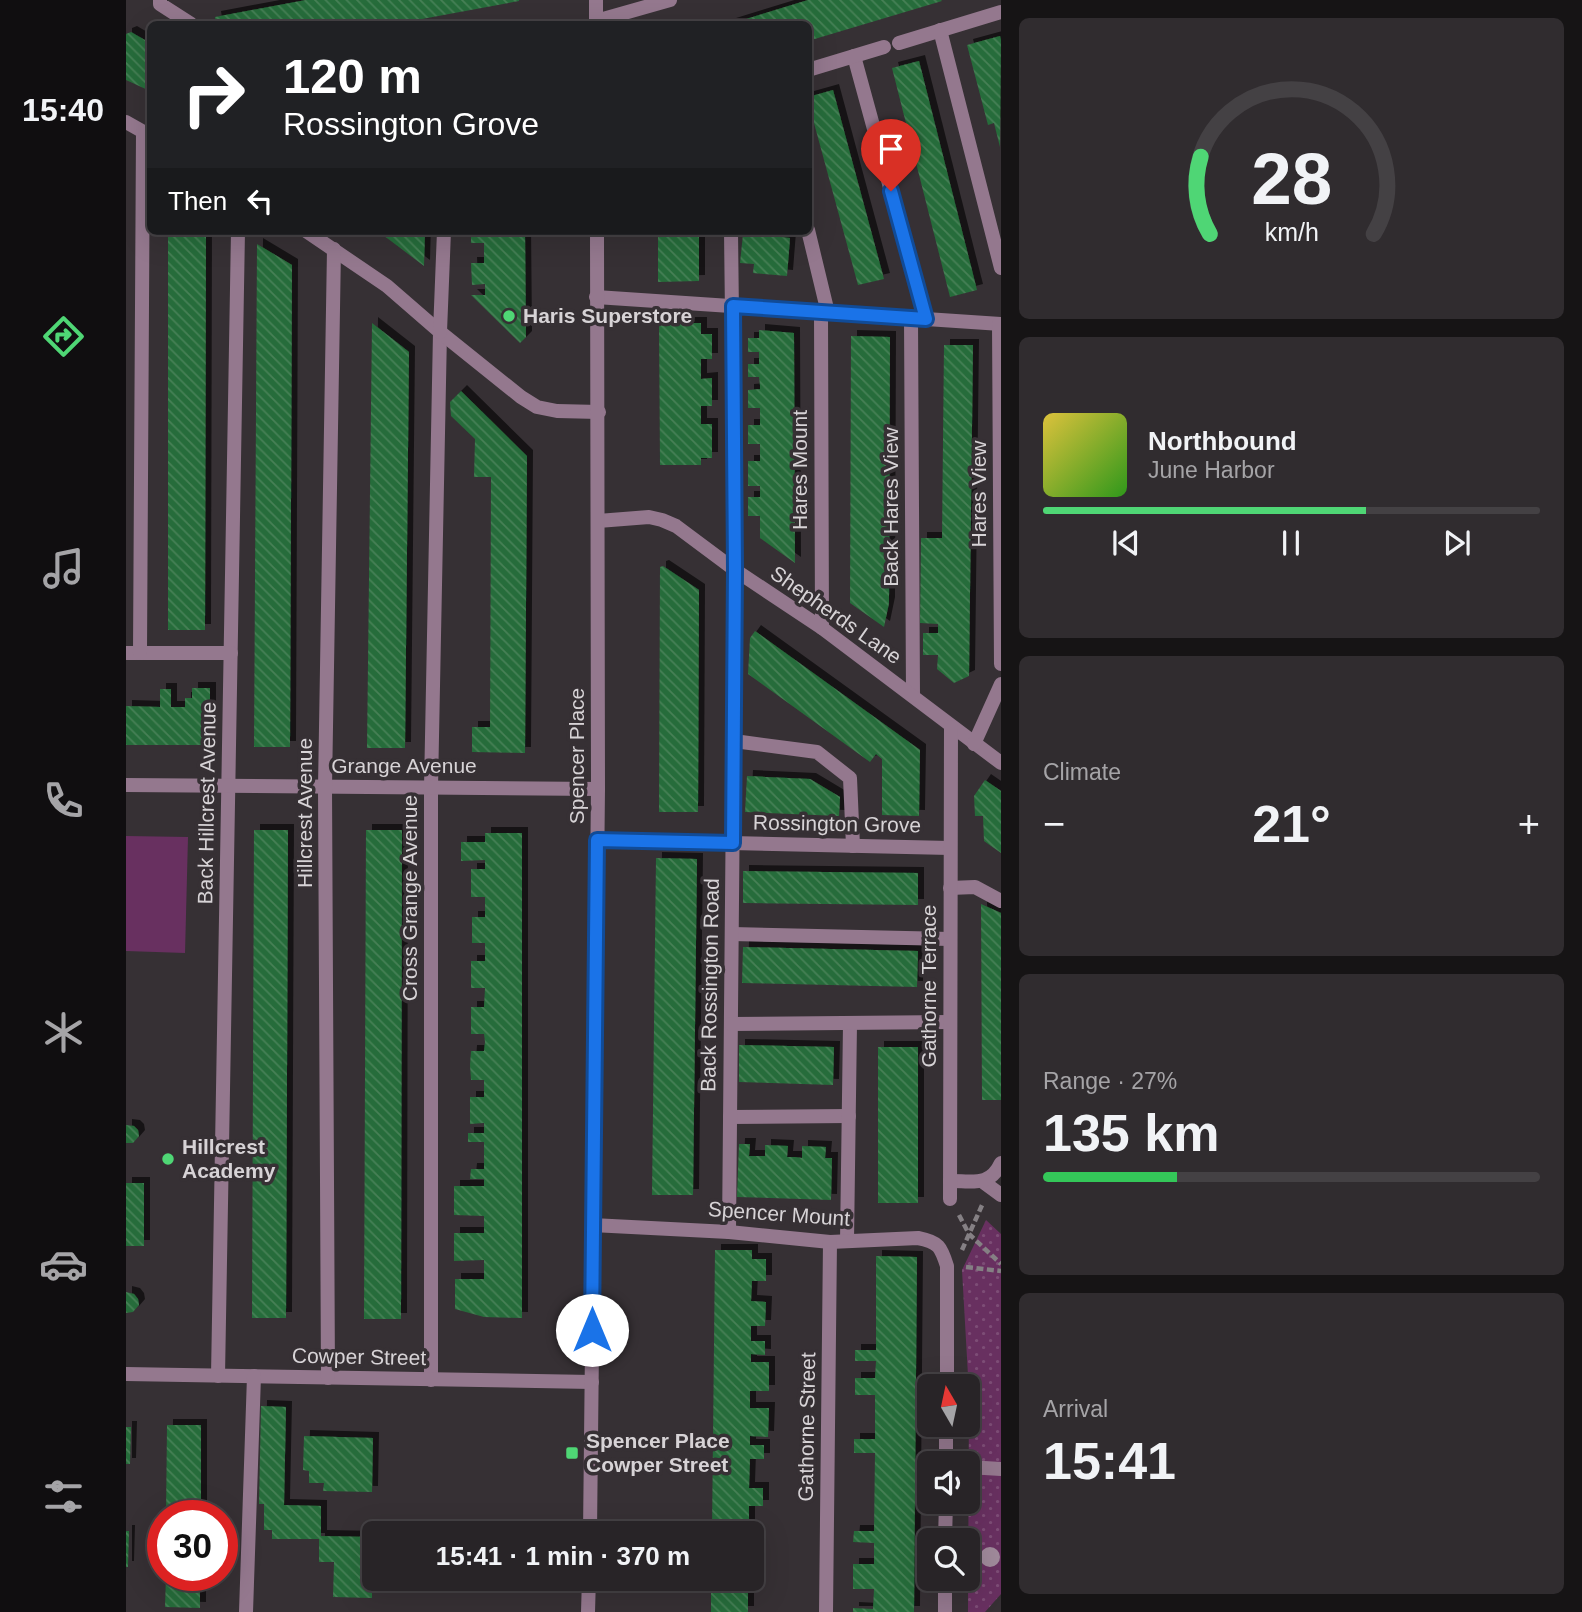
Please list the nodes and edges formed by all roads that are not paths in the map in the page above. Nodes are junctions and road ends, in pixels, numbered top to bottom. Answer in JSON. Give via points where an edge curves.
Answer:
{"nodes":[{"id":1,"x":160,"y":0,"type":"edge"},
{"id":2,"x":596,"y":0,"type":"edge"},
{"id":3,"x":670,"y":0,"type":"edge"},
{"id":4,"x":1001,"y":12,"type":"edge"},
{"id":5,"x":186,"y":21,"type":"edge"},
{"id":6,"x":596,"y":21,"type":"edge"},
{"id":7,"x":602,"y":21,"type":"edge"},
{"id":8,"x":940,"y":30,"type":"junction"},
{"id":9,"x":899,"y":43,"type":"dead end"},
{"id":10,"x":884,"y":47,"type":"dead end"},
{"id":11,"x":854,"y":56,"type":"junction"},
{"id":12,"x":812,"y":69,"type":"edge"},
{"id":13,"x":126,"y":122,"type":"edge"},
{"id":14,"x":147,"y":134,"type":"edge"},
{"id":15,"x":238,"y":235,"type":"edge"},
{"id":16,"x":312,"y":235,"type":"edge"},
{"id":17,"x":444,"y":235,"type":"edge"},
{"id":18,"x":597,"y":235,"type":"edge"},
{"id":19,"x":731,"y":235,"type":"edge"},
{"id":20,"x":809,"y":235,"type":"edge"},
{"id":21,"x":334,"y":249,"type":"junction"},
{"id":22,"x":1001,"y":268,"type":"edge"},
{"id":23,"x":596,"y":297,"type":"junction"},
{"id":24,"x":733,"y":306,"type":"junction"},
{"id":25,"x":825,"y":313,"type":"junction"},
{"id":26,"x":918,"y":319,"type":"junction"},
{"id":27,"x":1000,"y":324,"type":"edge"},
{"id":28,"x":440,"y":332,"type":"junction"},
{"id":29,"x":598,"y":412,"type":"junction"},
{"id":30,"x":598,"y":521,"type":"junction"},
{"id":31,"x":735,"y":570,"type":"junction"},
{"id":32,"x":822,"y":628,"type":"junction"},
{"id":33,"x":133,"y":653,"type":"edge"},
{"id":34,"x":231,"y":653,"type":"junction"},
{"id":35,"x":1001,"y":664,"type":"edge"},
{"id":36,"x":1001,"y":684,"type":"edge"},
{"id":37,"x":913,"y":695,"type":"junction"},
{"id":38,"x":951,"y":727,"type":"junction"},
{"id":39,"x":734,"y":741,"type":"junction"},
{"id":40,"x":974,"y":744,"type":"junction"},
{"id":41,"x":1001,"y":763,"type":"edge"},
{"id":42,"x":126,"y":785,"type":"edge"},
{"id":43,"x":228,"y":786,"type":"junction"},
{"id":44,"x":325,"y":787,"type":"junction"},
{"id":45,"x":431,"y":788,"type":"junction"},
{"id":46,"x":598,"y":789,"type":"junction"},
{"id":47,"x":597,"y":840,"type":"junction"},
{"id":48,"x":733,"y":843,"type":"junction"},
{"id":49,"x":853,"y":846,"type":"junction"},
{"id":50,"x":950,"y":848,"type":"junction"},
{"id":51,"x":950,"y":888,"type":"junction"},
{"id":52,"x":1001,"y":901,"type":"edge"},
{"id":53,"x":732,"y":934,"type":"junction"},
{"id":54,"x":950,"y":939,"type":"junction"},
{"id":55,"x":950,"y":1022,"type":"junction"},
{"id":56,"x":731,"y":1024,"type":"junction"},
{"id":57,"x":850,"y":1024,"type":"junction"},
{"id":58,"x":849,"y":1116,"type":"junction"},
{"id":59,"x":730,"y":1117,"type":"junction"},
{"id":60,"x":1001,"y":1163,"type":"edge"},
{"id":61,"x":950,"y":1181,"type":"junction"},
{"id":62,"x":991,"y":1188,"type":"edge"},
{"id":63,"x":950,"y":1199,"type":"road end"},
{"id":64,"x":592,"y":1225,"type":"junction"},
{"id":65,"x":729,"y":1232,"type":"junction"},
{"id":66,"x":847,"y":1241,"type":"junction"},
{"id":67,"x":830,"y":1242,"type":"junction"},
{"id":68,"x":126,"y":1374,"type":"edge"},
{"id":69,"x":947,"y":1374,"type":"edge"},
{"id":70,"x":219,"y":1376,"type":"junction"},
{"id":71,"x":254,"y":1376,"type":"junction"},
{"id":72,"x":328,"y":1378,"type":"junction"},
{"id":73,"x":430,"y":1380,"type":"junction"},
{"id":74,"x":592,"y":1382,"type":"junction"},
{"id":75,"x":980,"y":1468,"type":"edge"},
{"id":76,"x":1001,"y":1469,"type":"edge"},
{"id":77,"x":590,"y":1521,"type":"edge"},
{"id":78,"x":589,"y":1591,"type":"edge"},
{"id":79,"x":945,"y":1591,"type":"edge"},
{"id":80,"x":246,"y":1612,"type":"edge"},
{"id":81,"x":588,"y":1612,"type":"edge"},
{"id":82,"x":826,"y":1612,"type":"edge"},
{"id":83,"x":945,"y":1612,"type":"edge"}],
"edges":[{"from":1,"to":5,"type":"street"},
{"from":2,"to":6,"type":"street"},
{"from":3,"to":7,"type":"street"},
{"from":4,"to":8,"type":"street"},
{"from":8,"to":9,"type":"street"},
{"from":8,"to":22,"type":"street"},
{"from":10,"to":11,"type":"street"},
{"from":11,"to":12,"type":"street"},
{"from":11,"to":26,"type":"street","name":"Back Hares View"},
{"from":13,"to":14,"type":"street"},
{"from":14,"to":33,"type":"street"},
{"from":15,"to":34,"type":"street","name":"Back Hillcrest Avenue"},
{"from":16,"to":21,"type":"street"},
{"from":17,"to":28,"type":"street","name":"Cross Grange Avenue"},
{"from":18,"to":23,"type":"street","name":"Spencer Place"},
{"from":19,"to":24,"type":"street","name":"Back Rossington Road"},
{"from":20,"to":25,"type":"street","name":"Hares Mount"},
{"from":21,"to":28,"type":"street","via":[[387,286]]},
{"from":21,"to":44,"type":"street","name":"Hillcrest Avenue"},
{"from":23,"to":24,"type":"street"},
{"from":23,"to":29,"type":"street","name":"Spencer Place"},
{"from":24,"to":25,"type":"street"},
{"from":24,"to":31,"type":"street","name":"Back Rossington Road"},
{"from":25,"to":26,"type":"street"},
{"from":25,"to":32,"type":"street","name":"Hares Mount"},
{"from":26,"to":27,"type":"street"},
{"from":26,"to":37,"type":"street","name":"Back Hares View"},
{"from":27,"to":35,"type":"street","name":"Hares View"},
{"from":28,"to":29,"type":"street","via":[[537,407]]},
{"from":28,"to":45,"type":"street","name":"Cross Grange Avenue"},
{"from":29,"to":30,"type":"street","name":"Spencer Place"},
{"from":30,"to":31,"type":"street","name":"Shepherds Lane","via":[[662,520]]},
{"from":30,"to":46,"type":"street","name":"Spencer Place"},
{"from":31,"to":32,"type":"street","name":"Shepherds Lane"},
{"from":31,"to":39,"type":"street","name":"Back Rossington Road"},
{"from":32,"to":37,"type":"street","name":"Shepherds Lane"},
{"from":33,"to":34,"type":"street"},
{"from":34,"to":43,"type":"street","name":"Back Hillcrest Avenue"},
{"from":36,"to":40,"type":"street"},
{"from":37,"to":38,"type":"street","name":"Shepherds Lane"},
{"from":38,"to":40,"type":"street","name":"Shepherds Lane"},
{"from":38,"to":50,"type":"street","name":"Gathorne Terrace"},
{"from":39,"to":48,"type":"street","name":"Back Rossington Road"},
{"from":39,"to":49,"type":"street","via":[[817,752],[850,778]]},
{"from":40,"to":41,"type":"street","name":"Shepherds Lane"},
{"from":42,"to":43,"type":"street","name":"Grange Avenue"},
{"from":43,"to":44,"type":"street","name":"Grange Avenue"},
{"from":43,"to":70,"type":"street","name":"Back Hillcrest Avenue"},
{"from":44,"to":45,"type":"street","name":"Grange Avenue"},
{"from":44,"to":72,"type":"street","name":"Hillcrest Avenue"},
{"from":45,"to":46,"type":"street","name":"Grange Avenue"},
{"from":45,"to":73,"type":"street","name":"Cross Grange Avenue"},
{"from":46,"to":47,"type":"street","name":"Spencer Place"},
{"from":47,"to":48,"type":"street","name":"Rossington Grove"},
{"from":47,"to":64,"type":"street","name":"Spencer Place"},
{"from":48,"to":49,"type":"street","name":"Rossington Grove"},
{"from":48,"to":53,"type":"street","name":"Back Rossington Road"},
{"from":49,"to":50,"type":"street","name":"Rossington Grove"},
{"from":50,"to":51,"type":"street","name":"Gathorne Terrace"},
{"from":51,"to":52,"type":"street","via":[[975,887]]},
{"from":51,"to":54,"type":"street","name":"Gathorne Terrace"},
{"from":53,"to":54,"type":"street"},
{"from":53,"to":56,"type":"street","name":"Back Rossington Road"},
{"from":54,"to":55,"type":"street","name":"Gathorne Terrace"},
{"from":55,"to":57,"type":"street"},
{"from":55,"to":61,"type":"street","name":"Gathorne Terrace"},
{"from":56,"to":57,"type":"street"},
{"from":56,"to":59,"type":"street","name":"Back Rossington Road"},
{"from":57,"to":58,"type":"street"},
{"from":58,"to":59,"type":"street"},
{"from":58,"to":66,"type":"street"},
{"from":59,"to":65,"type":"street","name":"Back Rossington Road"},
{"from":60,"to":62,"type":"street"},
{"from":61,"to":62,"type":"street"},
{"from":61,"to":63,"type":"street","name":"Gathorne Terrace"},
{"from":64,"to":65,"type":"street","name":"Spencer Mount"},
{"from":64,"to":74,"type":"street","name":"Spencer Place"},
{"from":65,"to":67,"type":"street","name":"Spencer Mount"},
{"from":66,"to":67,"type":"street","name":"Spencer Mount"},
{"from":66,"to":69,"type":"street","name":"Spencer Mount","via":[[918,1238],[941,1248],[947,1266]]},
{"from":67,"to":82,"type":"street","name":"Gathorne Street"},
{"from":68,"to":70,"type":"street","name":"Cowper Street"},
{"from":70,"to":71,"type":"street","name":"Cowper Street"},
{"from":71,"to":72,"type":"street","name":"Cowper Street"},
{"from":71,"to":80,"type":"street"},
{"from":72,"to":73,"type":"street","name":"Cowper Street"},
{"from":73,"to":74,"type":"street","name":"Cowper Street"},
{"from":74,"to":77,"type":"street","name":"Spencer Place"},
{"from":75,"to":76,"type":"street"},
{"from":78,"to":81,"type":"street"},
{"from":79,"to":83,"type":"street"}]}
